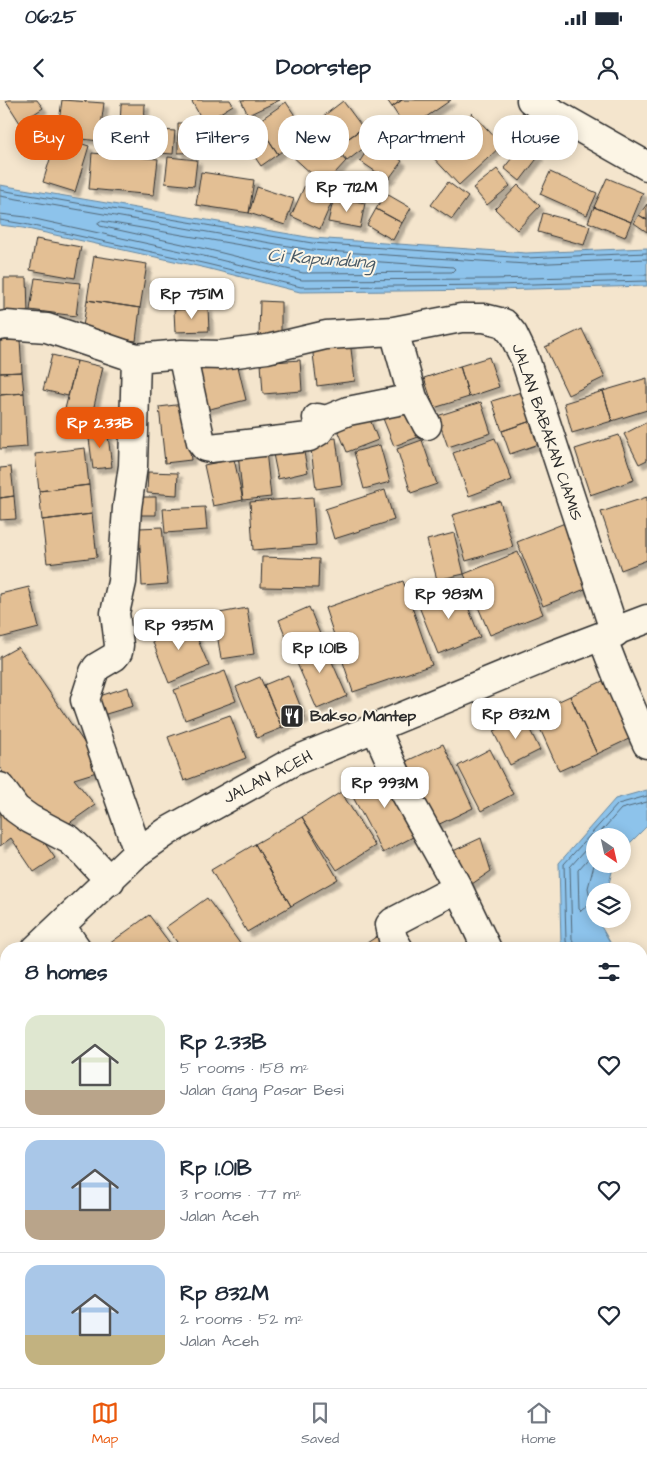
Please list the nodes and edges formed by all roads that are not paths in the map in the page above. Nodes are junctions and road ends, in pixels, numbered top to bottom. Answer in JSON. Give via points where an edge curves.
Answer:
{"nodes":[{"id":1,"x":531,"y":100,"type":"edge"},
{"id":2,"x":647,"y":166,"type":"edge"},
{"id":3,"x":0,"y":326,"type":"edge"},
{"id":4,"x":394,"y":331,"type":"junction"},
{"id":5,"x":182,"y":354,"type":"junction"},
{"id":6,"x":136,"y":358,"type":"junction"},
{"id":7,"x":413,"y":398,"type":"junction"},
{"id":8,"x":427,"y":426,"type":"dead end"},
{"id":9,"x":647,"y":620,"type":"edge"},
{"id":10,"x":608,"y":635,"type":"junction"},
{"id":11,"x":375,"y":727,"type":"junction"},
{"id":12,"x":647,"y":744,"type":"edge"},
{"id":13,"x":0,"y":787,"type":"edge"},
{"id":14,"x":138,"y":852,"type":"junction"},
{"id":15,"x":110,"y":880,"type":"junction"},
{"id":16,"x":458,"y":888,"type":"junction"},
{"id":17,"x":61,"y":926,"type":"junction"},
{"id":18,"x":44,"y":942,"type":"edge"},
{"id":19,"x":72,"y":942,"type":"edge"},
{"id":20,"x":396,"y":942,"type":"edge"},
{"id":21,"x":484,"y":942,"type":"edge"}],
"edges":[{"from":1,"to":2,"type":"street"},
{"from":3,"to":6,"type":"street","name":"JALAN BABAKAN CIAMIS","via":[[47,328]]},
{"from":4,"to":5,"type":"street","name":"JALAN BABAKAN CIAMIS","via":[[326,335],[267,349],[221,355]]},
{"from":4,"to":7,"type":"street"},
{"from":4,"to":10,"type":"street","name":"JALAN BABAKAN CIAMIS","via":[[461,318],[484,318],[504,323],[513,334],[525,359]]},
{"from":5,"to":6,"type":"street","name":"JALAN BABAKAN CIAMIS"},
{"from":5,"to":7,"type":"street","via":[[201,442],[210,448],[309,437],[319,431],[322,419]]},
{"from":6,"to":14,"type":"street","via":[[133,466],[122,582],[115,613],[118,652],[97,667],[85,700]]},
{"from":7,"to":8,"type":"street"},
{"from":9,"to":10,"type":"street","name":"JALAN ACEH"},
{"from":10,"to":11,"type":"street","name":"JALAN ACEH"},
{"from":10,"to":12,"type":"street","name":"JALAN BABAKAN CIAMIS","via":[[618,678]]},
{"from":11,"to":14,"type":"street","name":"JALAN ACEH","via":[[292,762],[168,831]]},
{"from":11,"to":16,"type":"street","via":[[404,791]]},
{"from":13,"to":15,"type":"street","via":[[16,809],[70,840]]},
{"from":14,"to":15,"type":"street","name":"JALAN ACEH"},
{"from":15,"to":17,"type":"street","name":"JALAN ACEH"},
{"from":16,"to":20,"type":"street","via":[[393,922],[390,925]]},
{"from":16,"to":21,"type":"street"},
{"from":17,"to":18,"type":"street","name":"JALAN ACEH"},
{"from":17,"to":19,"type":"street"}]}
